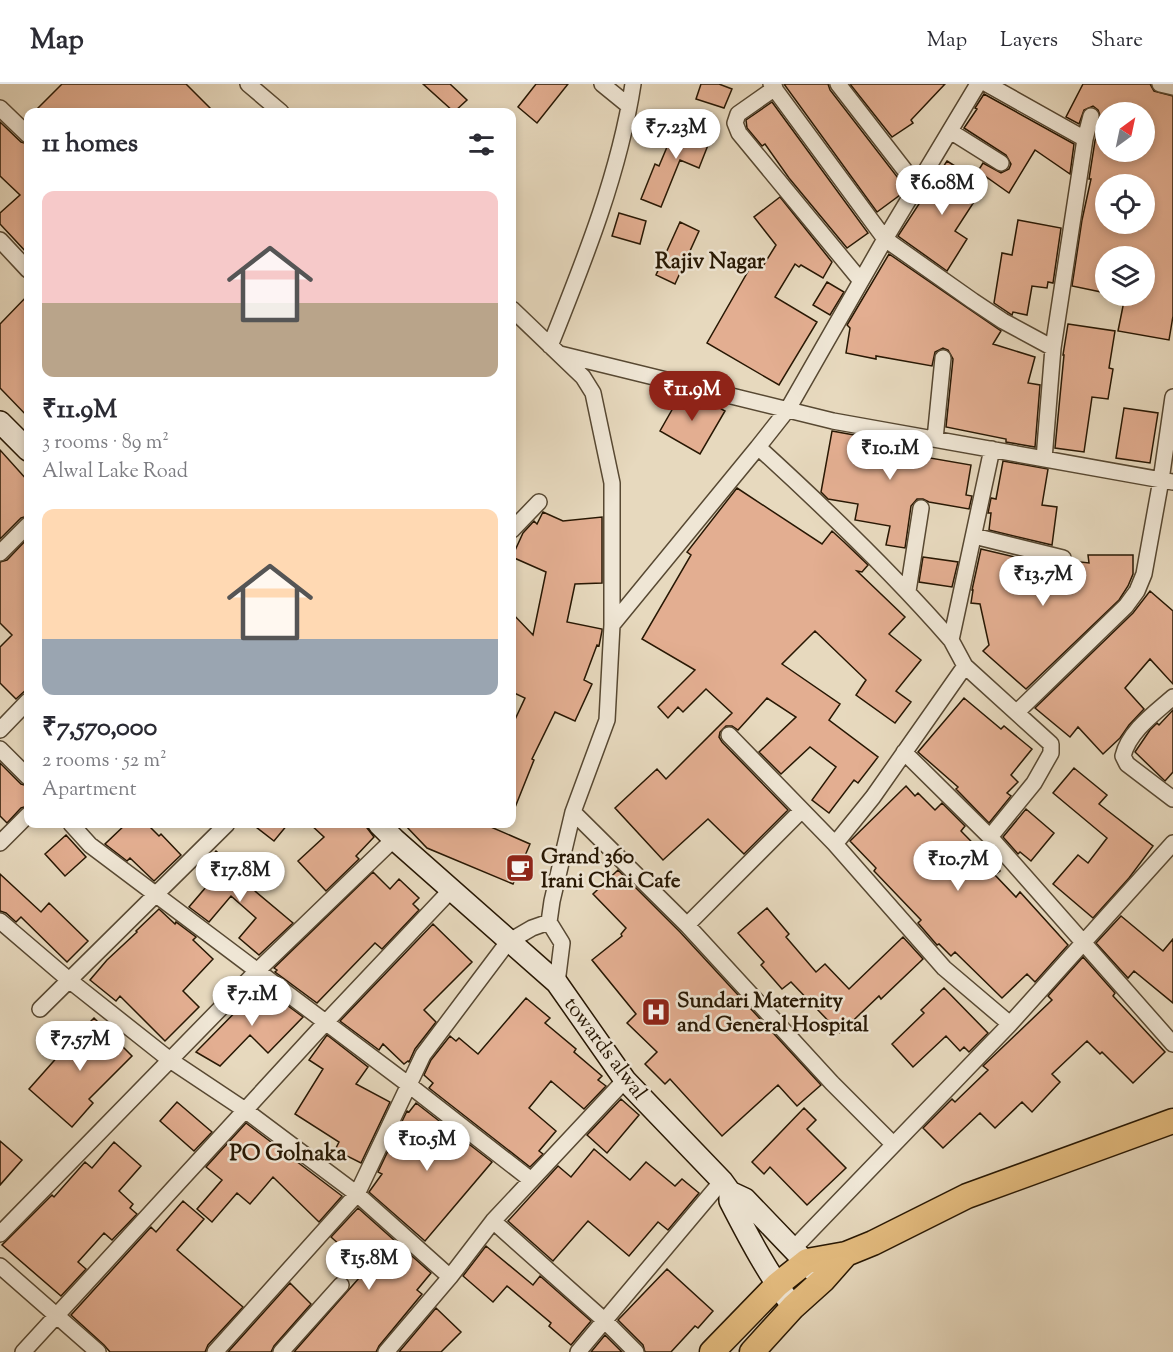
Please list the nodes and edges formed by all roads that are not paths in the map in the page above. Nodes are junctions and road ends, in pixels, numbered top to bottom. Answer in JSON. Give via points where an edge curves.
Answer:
{"nodes":[{"id":1,"x":248,"y":84,"type":"edge"},
{"id":2,"x":602,"y":84,"type":"edge"},
{"id":3,"x":633,"y":84,"type":"edge"},
{"id":4,"x":838,"y":84,"type":"edge"},
{"id":5,"x":1160,"y":84,"type":"edge"},
{"id":6,"x":978,"y":85,"type":"edge"},
{"id":7,"x":773,"y":86,"type":"edge"},
{"id":8,"x":1173,"y":87,"type":"edge"},
{"id":9,"x":629,"y":106,"type":"junction"},
{"id":10,"x":0,"y":108,"type":"edge"},
{"id":11,"x":275,"y":108,"type":"edge"},
{"id":12,"x":1091,"y":116,"type":"dead end"},
{"id":13,"x":24,"y":131,"type":"edge"},
{"id":14,"x":950,"y":131,"type":"junction"},
{"id":15,"x":1085,"y":139,"type":"junction"},
{"id":16,"x":1000,"y":163,"type":"dead end"},
{"id":17,"x":917,"y":186,"type":"junction"},
{"id":18,"x":885,"y":239,"type":"junction"},
{"id":19,"x":0,"y":240,"type":"edge"},
{"id":20,"x":24,"y":266,"type":"edge"},
{"id":21,"x":861,"y":281,"type":"junction"},
{"id":22,"x":516,"y":313,"type":"edge"},
{"id":23,"x":1053,"y":348,"type":"junction"},
{"id":24,"x":555,"y":350,"type":"junction"},
{"id":25,"x":943,"y":358,"type":"dead end"},
{"id":26,"x":1173,"y":397,"type":"edge"},
{"id":27,"x":788,"y":409,"type":"junction"},
{"id":28,"x":3,"y":430,"type":"edge"},
{"id":29,"x":935,"y":439,"type":"junction"},
{"id":30,"x":24,"y":447,"type":"edge"},
{"id":31,"x":758,"y":447,"type":"junction"},
{"id":32,"x":992,"y":449,"type":"junction"},
{"id":33,"x":1044,"y":459,"type":"junction"},
{"id":34,"x":1167,"y":481,"type":"edge"},
{"id":35,"x":538,"y":502,"type":"dead end"},
{"id":36,"x":921,"y":508,"type":"dead end"},
{"id":37,"x":516,"y":526,"type":"edge"},
{"id":38,"x":24,"y":529,"type":"edge"},
{"id":39,"x":974,"y":536,"type":"junction"},
{"id":40,"x":0,"y":553,"type":"edge"},
{"id":41,"x":1063,"y":558,"type":"dead end"},
{"id":42,"x":908,"y":591,"type":"junction"},
{"id":43,"x":612,"y":625,"type":"junction"},
{"id":44,"x":951,"y":640,"type":"junction"},
{"id":45,"x":965,"y":666,"type":"junction"},
{"id":46,"x":1173,"y":697,"type":"edge"},
{"id":47,"x":24,"y":705,"type":"edge"},
{"id":48,"x":1017,"y":712,"type":"junction"},
{"id":49,"x":0,"y":730,"type":"edge"},
{"id":50,"x":729,"y":735,"type":"dead end"},
{"id":51,"x":0,"y":749,"type":"edge"},
{"id":52,"x":904,"y":752,"type":"junction"},
{"id":53,"x":24,"y":773,"type":"edge"},
{"id":54,"x":1173,"y":799,"type":"edge"},
{"id":55,"x":802,"y":810,"type":"junction"},
{"id":56,"x":573,"y":812,"type":"junction"},
{"id":57,"x":24,"y":819,"type":"edge"},
{"id":58,"x":75,"y":828,"type":"edge"},
{"id":59,"x":224,"y":828,"type":"edge"},
{"id":60,"x":383,"y":828,"type":"edge"},
{"id":61,"x":990,"y":837,"type":"junction"},
{"id":62,"x":394,"y":839,"type":"junction"},
{"id":63,"x":0,"y":843,"type":"edge"},
{"id":64,"x":1173,"y":843,"type":"edge"},
{"id":65,"x":836,"y":844,"type":"junction"},
{"id":66,"x":452,"y":890,"type":"junction"},
{"id":67,"x":155,"y":894,"type":"junction"},
{"id":68,"x":0,"y":921,"type":"edge"},
{"id":69,"x":549,"y":922,"type":"junction"},
{"id":70,"x":687,"y":924,"type":"junction"},
{"id":71,"x":508,"y":942,"type":"junction"},
{"id":72,"x":1084,"y":942,"type":"junction"},
{"id":73,"x":257,"y":971,"type":"junction"},
{"id":74,"x":69,"y":980,"type":"junction"},
{"id":75,"x":557,"y":983,"type":"junction"},
{"id":76,"x":40,"y":1009,"type":"dead end"},
{"id":77,"x":326,"y":1022,"type":"junction"},
{"id":78,"x":1010,"y":1024,"type":"junction"},
{"id":79,"x":1173,"y":1044,"type":"edge"},
{"id":80,"x":170,"y":1060,"type":"junction"},
{"id":81,"x":625,"y":1080,"type":"junction"},
{"id":82,"x":409,"y":1085,"type":"junction"},
{"id":83,"x":245,"y":1110,"type":"junction"},
{"id":84,"x":1173,"y":1120,"type":"edge"},
{"id":85,"x":893,"y":1144,"type":"junction"},
{"id":86,"x":531,"y":1180,"type":"junction"},
{"id":87,"x":726,"y":1186,"type":"junction"},
{"id":88,"x":357,"y":1194,"type":"junction"},
{"id":89,"x":493,"y":1221,"type":"junction"},
{"id":90,"x":0,"y":1234,"type":"edge"},
{"id":91,"x":846,"y":1254,"type":"junction"},
{"id":92,"x":800,"y":1255,"type":"junction"},
{"id":93,"x":0,"y":1266,"type":"edge"},
{"id":94,"x":450,"y":1277,"type":"junction"},
{"id":95,"x":823,"y":1280,"type":"junction"},
{"id":96,"x":340,"y":1285,"type":"dead end"},
{"id":97,"x":777,"y":1286,"type":"junction"},
{"id":98,"x":793,"y":1307,"type":"junction"},
{"id":99,"x":58,"y":1316,"type":"junction"},
{"id":100,"x":604,"y":1320,"type":"junction"},
{"id":101,"x":23,"y":1352,"type":"edge"},
{"id":102,"x":98,"y":1352,"type":"edge"},
{"id":103,"x":215,"y":1352,"type":"edge"},
{"id":104,"x":281,"y":1352,"type":"edge"},
{"id":105,"x":386,"y":1352,"type":"edge"},
{"id":106,"x":578,"y":1352,"type":"edge"},
{"id":107,"x":636,"y":1352,"type":"edge"},
{"id":108,"x":712,"y":1352,"type":"edge"},
{"id":109,"x":752,"y":1352,"type":"edge"}],
"edges":[{"from":1,"to":11,"type":"street"},
{"from":2,"to":9,"type":"street"},
{"from":3,"to":9,"type":"street"},
{"from":4,"to":17,"type":"street"},
{"from":5,"to":8,"type":"street"},
{"from":6,"to":14,"type":"street"},
{"from":6,"to":15,"type":"street"},
{"from":7,"to":18,"type":"street"},
{"from":7,"to":21,"type":"street","via":[[738,114],[735,123]]},
{"from":9,"to":24,"type":"street","via":[[608,191]]},
{"from":10,"to":13,"type":"street"},
{"from":12,"to":15,"type":"street"},
{"from":14,"to":16,"type":"street"},
{"from":14,"to":17,"type":"street"},
{"from":15,"to":23,"type":"street"},
{"from":17,"to":18,"type":"street"},
{"from":18,"to":21,"type":"street"},
{"from":18,"to":23,"type":"street","via":[[1003,321]]},
{"from":19,"to":20,"type":"street"},
{"from":21,"to":27,"type":"street"},
{"from":22,"to":24,"type":"street"},
{"from":23,"to":33,"type":"street"},
{"from":24,"to":27,"type":"street"},
{"from":24,"to":43,"type":"street","via":[[583,377],[593,393],[612,483]]},
{"from":25,"to":29,"type":"street"},
{"from":26,"to":34,"type":"street"},
{"from":27,"to":29,"type":"street"},
{"from":27,"to":31,"type":"street"},
{"from":28,"to":30,"type":"main road"},
{"from":29,"to":32,"type":"street"},
{"from":31,"to":42,"type":"street"},
{"from":31,"to":43,"type":"street"},
{"from":32,"to":33,"type":"street"},
{"from":32,"to":39,"type":"street"},
{"from":33,"to":34,"type":"street"},
{"from":34,"to":48,"type":"street","via":[[1137,591]]},
{"from":35,"to":37,"type":"street"},
{"from":36,"to":42,"type":"street"},
{"from":38,"to":40,"type":"street"},
{"from":39,"to":41,"type":"street"},
{"from":39,"to":44,"type":"street"},
{"from":42,"to":44,"type":"street"},
{"from":43,"to":56,"type":"street","via":[[607,720]]},
{"from":44,"to":45,"type":"street"},
{"from":45,"to":48,"type":"street"},
{"from":45,"to":52,"type":"street"},
{"from":46,"to":54,"type":"street","via":[[1146,721],[1125,747],[1123,756],[1127,764]]},
{"from":47,"to":49,"type":"street"},
{"from":48,"to":61,"type":"street","via":[[1051,744],[1051,753],[1034,783]]},
{"from":50,"to":55,"type":"street"},
{"from":51,"to":53,"type":"street"},
{"from":52,"to":61,"type":"street"},
{"from":52,"to":65,"type":"street"},
{"from":55,"to":65,"type":"street"},
{"from":55,"to":70,"type":"street"},
{"from":56,"to":69,"type":"street"},
{"from":56,"to":70,"type":"street"},
{"from":57,"to":63,"type":"street"},
{"from":58,"to":67,"type":"street","via":[[90,845]]},
{"from":59,"to":67,"type":"street"},
{"from":60,"to":62,"type":"main road","name":"towards alwal"},
{"from":61,"to":72,"type":"street"},
{"from":62,"to":66,"type":"main road","name":"towards alwal"},
{"from":62,"to":73,"type":"street"},
{"from":64,"to":72,"type":"street"},
{"from":65,"to":78,"type":"street","via":[[944,969]]},
{"from":66,"to":71,"type":"main road","name":"towards alwal"},
{"from":66,"to":77,"type":"street"},
{"from":67,"to":73,"type":"street"},
{"from":67,"to":74,"type":"street"},
{"from":68,"to":74,"type":"street"},
{"from":69,"to":71,"type":"street"},
{"from":69,"to":75,"type":"street","via":[[562,943]]},
{"from":70,"to":85,"type":"street"},
{"from":71,"to":75,"type":"main road","name":"towards alwal"},
{"from":71,"to":82,"type":"street","via":[[423,1055]]},
{"from":72,"to":78,"type":"street"},
{"from":72,"to":79,"type":"street"},
{"from":73,"to":77,"type":"street"},
{"from":73,"to":80,"type":"street"},
{"from":74,"to":76,"type":"street"},
{"from":74,"to":80,"type":"street"},
{"from":75,"to":81,"type":"main road","name":"towards alwal"},
{"from":77,"to":82,"type":"street"},
{"from":77,"to":83,"type":"street"},
{"from":78,"to":85,"type":"street"},
{"from":80,"to":83,"type":"street"},
{"from":80,"to":90,"type":"street"},
{"from":81,"to":86,"type":"street"},
{"from":81,"to":87,"type":"main road","name":"towards alwal"},
{"from":82,"to":86,"type":"street"},
{"from":82,"to":88,"type":"street"},
{"from":83,"to":88,"type":"street"},
{"from":83,"to":99,"type":"street"},
{"from":84,"to":91,"type":"main road","via":[[967,1196]]},
{"from":85,"to":92,"type":"street"},
{"from":86,"to":89,"type":"street"},
{"from":87,"to":92,"type":"main road","name":"towards alwal","via":[[745,1198]]},
{"from":87,"to":97,"type":"main road","via":[[730,1201]]},
{"from":87,"to":100,"type":"street"},
{"from":88,"to":94,"type":"street"},
{"from":88,"to":103,"type":"street"},
{"from":89,"to":94,"type":"street"},
{"from":89,"to":100,"type":"street"},
{"from":91,"to":92,"type":"main road"},
{"from":91,"to":95,"type":"main road"},
{"from":92,"to":95,"type":"main road","name":"towards alwal"},
{"from":92,"to":97,"type":"main road"},
{"from":93,"to":99,"type":"street"},
{"from":94,"to":105,"type":"street"},
{"from":95,"to":98,"type":"main road"},
{"from":96,"to":104,"type":"street"},
{"from":97,"to":98,"type":"main road"},
{"from":97,"to":108,"type":"main road"},
{"from":98,"to":109,"type":"main road"},
{"from":99,"to":101,"type":"street"},
{"from":99,"to":102,"type":"street"},
{"from":100,"to":106,"type":"street"},
{"from":100,"to":107,"type":"street"}]}
